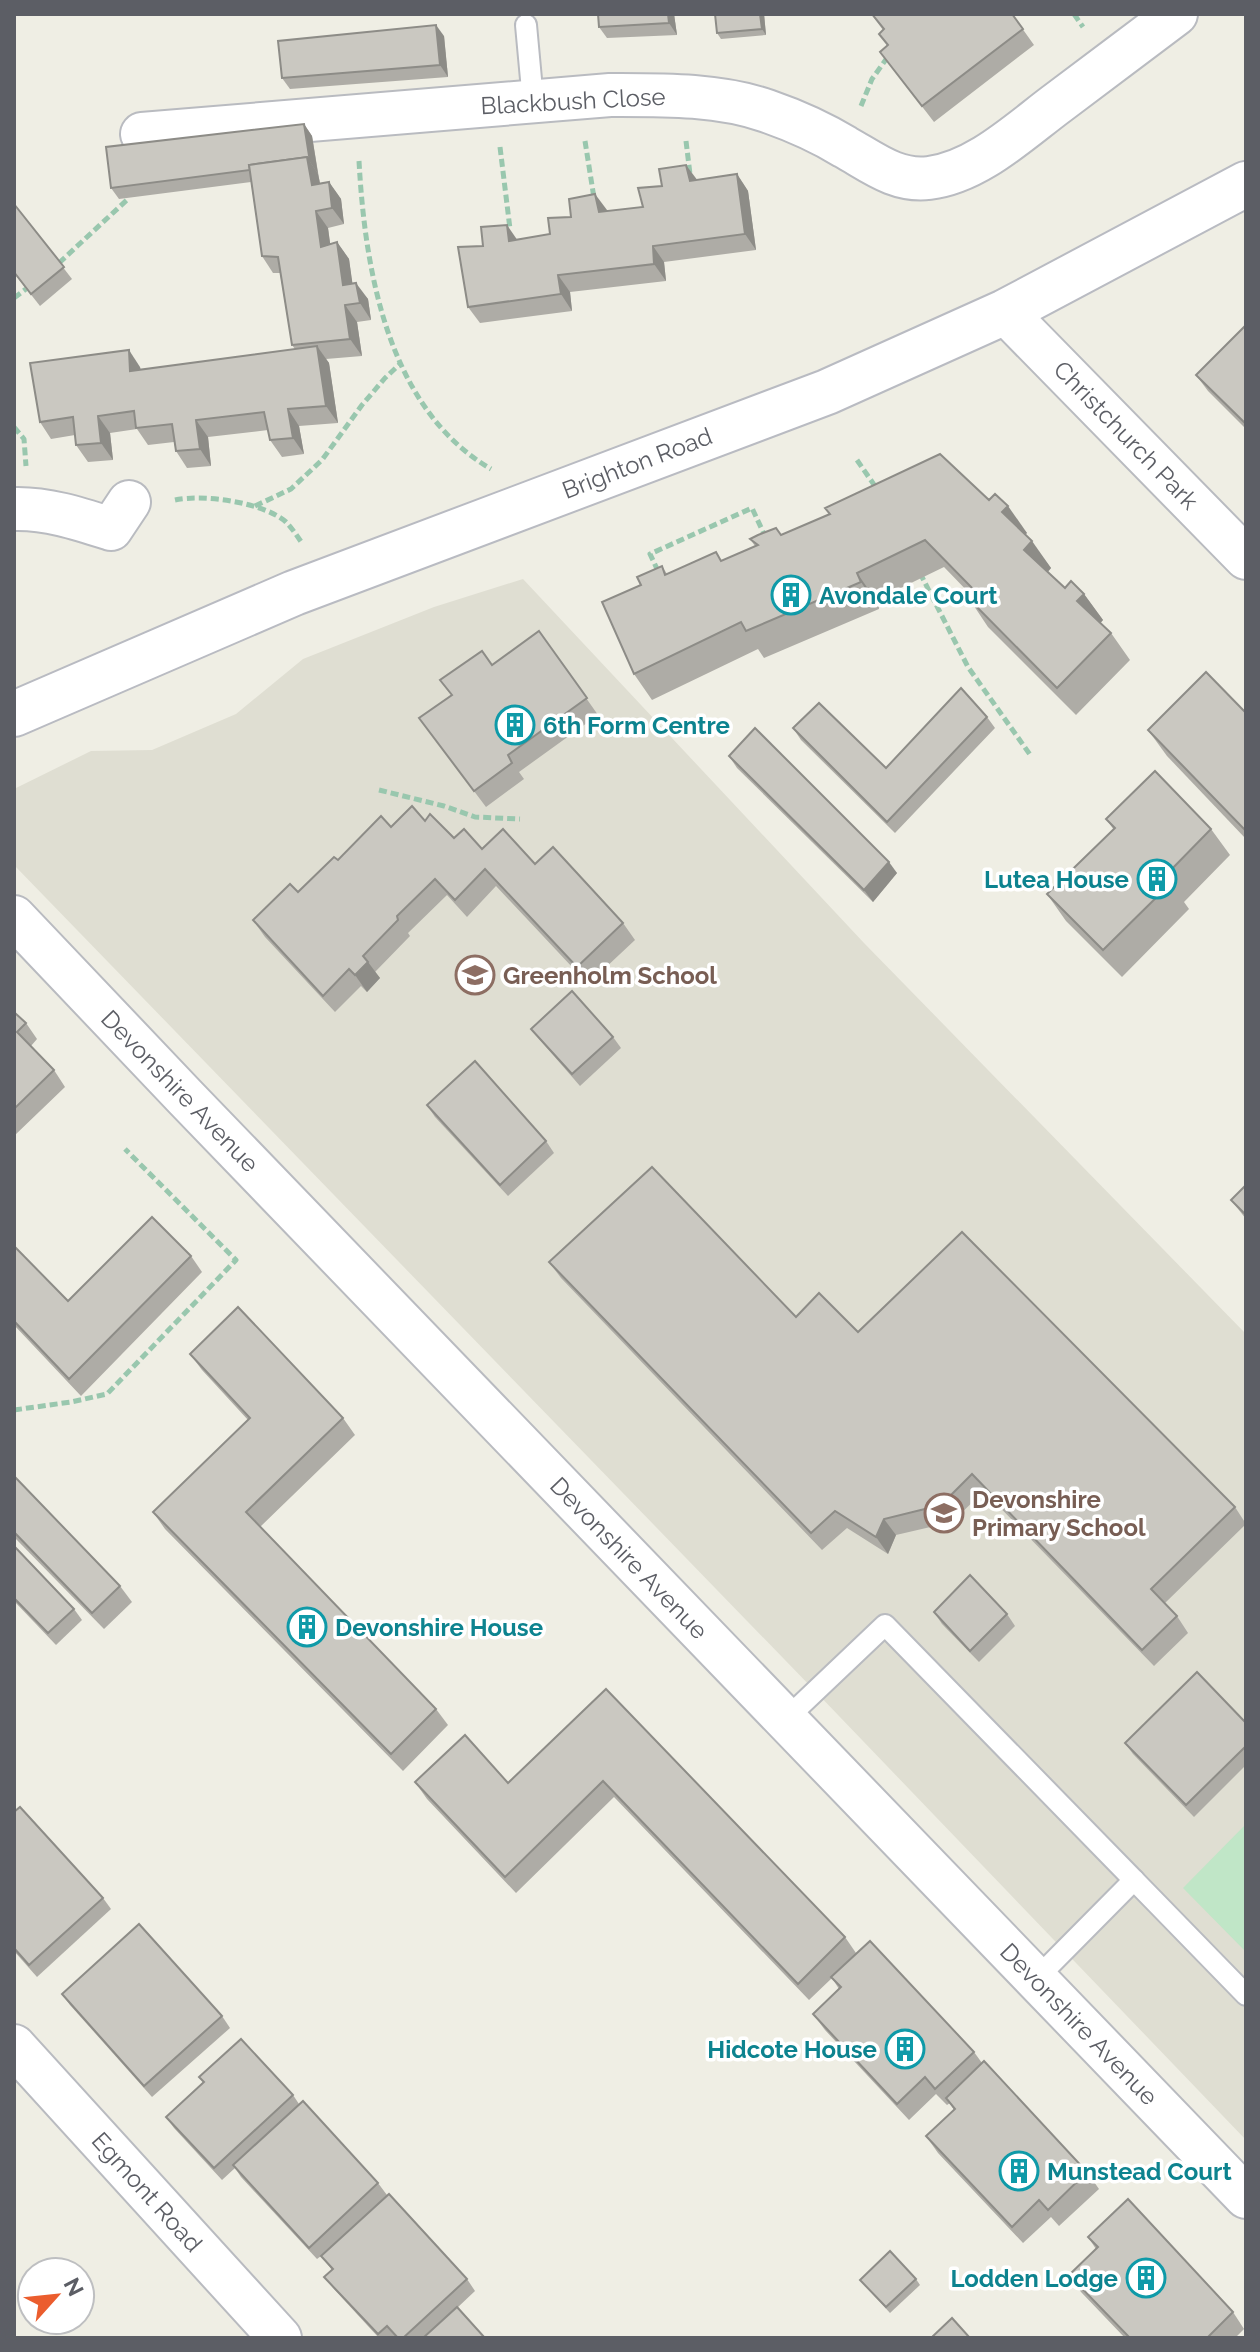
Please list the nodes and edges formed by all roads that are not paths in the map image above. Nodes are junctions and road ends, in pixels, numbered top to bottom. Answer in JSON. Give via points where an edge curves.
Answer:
{"nodes":[{"id":1,"x":1176,"y":14,"type":"edge"},
{"id":2,"x":526,"y":25,"type":"dead end"},
{"id":3,"x":514,"y":103,"type":"junction"},
{"id":4,"x":142,"y":134,"type":"dead end"},
{"id":5,"x":1246,"y":184,"type":"edge"},
{"id":6,"x":1005,"y":312,"type":"junction"},
{"id":7,"x":129,"y":502,"type":"road end"},
{"id":8,"x":14,"y":509,"type":"edge"},
{"id":9,"x":1246,"y":558,"type":"edge"},
{"id":10,"x":14,"y":714,"type":"edge"},
{"id":11,"x":14,"y":917,"type":"edge"},
{"id":12,"x":786,"y":1719,"type":"junction"},
{"id":13,"x":1134,"y":1880,"type":"junction"},
{"id":14,"x":1036,"y":1979,"type":"junction"},
{"id":15,"x":1246,"y":1995,"type":"edge"},
{"id":16,"x":14,"y":2046,"type":"edge"},
{"id":17,"x":1246,"y":2197,"type":"edge"},
{"id":18,"x":280,"y":2338,"type":"edge"}],
"edges":[{"from":1,"to":3,"type":"street","name":"Blackbush Close","via":[[995,150],[927,178],[890,172],[766,111],[712,99],[610,95]]},
{"from":2,"to":3,"type":"lane"},
{"from":3,"to":4,"type":"street","name":"Blackbush Close"},
{"from":5,"to":6,"type":"main road","name":"Brighton Road"},
{"from":6,"to":9,"type":"street","name":"Christchurch Park"},
{"from":6,"to":10,"type":"main road","name":"Brighton Road","via":[[827,392],[322,582]]},
{"from":7,"to":8,"type":"street","via":[[111,529]]},
{"from":11,"to":12,"type":"street","name":"Devonshire Avenue"},
{"from":12,"to":13,"type":"lane","via":[[885,1625]]},
{"from":12,"to":14,"type":"street","name":"Devonshire Avenue"},
{"from":13,"to":14,"type":"lane"},
{"from":13,"to":15,"type":"lane"},
{"from":14,"to":17,"type":"street","name":"Devonshire Avenue"},
{"from":16,"to":18,"type":"street","name":"Egmont Road"}]}
